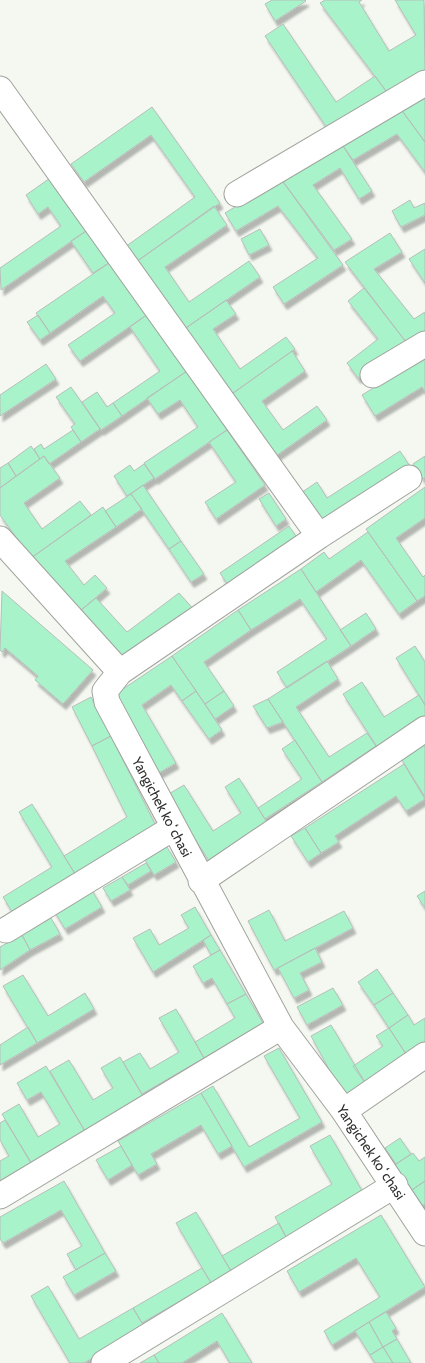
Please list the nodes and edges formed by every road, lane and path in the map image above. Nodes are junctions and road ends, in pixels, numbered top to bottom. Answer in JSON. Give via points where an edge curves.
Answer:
{"nodes":[{"id":1,"x":425,"y":83,"type":"edge"},
{"id":2,"x":0,"y":88,"type":"edge"},
{"id":3,"x":237,"y":194,"type":"dead end"},
{"id":4,"x":425,"y":344,"type":"edge"},
{"id":5,"x":373,"y":375,"type":"dead end"},
{"id":6,"x":409,"y":478,"type":"dead end"},
{"id":7,"x":319,"y":536,"type":"junction"},
{"id":8,"x":0,"y":539,"type":"edge"},
{"id":9,"x":120,"y":672,"type":"junction"},
{"id":10,"x":425,"y":729,"type":"edge"},
{"id":11,"x":173,"y":828,"type":"junction"},
{"id":12,"x":201,"y":881,"type":"junction"},
{"id":13,"x":6,"y":930,"type":"dead end"},
{"id":14,"x":281,"y":1027,"type":"junction"},
{"id":15,"x":425,"y":1055,"type":"edge"},
{"id":16,"x":344,"y":1110,"type":"junction"},
{"id":17,"x":394,"y":1185,"type":"junction"},
{"id":18,"x":0,"y":1196,"type":"edge"},
{"id":19,"x":425,"y":1233,"type":"edge"},
{"id":20,"x":104,"y":1363,"type":"edge"}],
"edges":[{"from":1,"to":3,"type":"street"},
{"from":2,"to":7,"type":"street"},
{"from":4,"to":5,"type":"street"},
{"from":6,"to":7,"type":"street","name":"Yangichek koʻchasi"},
{"from":7,"to":9,"type":"street","name":"Yangichek koʻchasi"},
{"from":8,"to":9,"type":"street"},
{"from":9,"to":11,"type":"street","name":"Yangichek koʻchasi","via":[[105,691],[106,702]]},
{"from":10,"to":12,"type":"street"},
{"from":11,"to":12,"type":"street","name":"Yangichek koʻchasi"},
{"from":11,"to":13,"type":"street"},
{"from":12,"to":14,"type":"street","name":"Yangichek koʻchasi"},
{"from":14,"to":16,"type":"street","name":"Yangichek koʻchasi"},
{"from":14,"to":18,"type":"street"},
{"from":15,"to":16,"type":"street"},
{"from":16,"to":17,"type":"street","name":"Yangichek koʻchasi"},
{"from":17,"to":19,"type":"street","name":"Yangichek koʻchasi"},
{"from":17,"to":20,"type":"street"}]}
